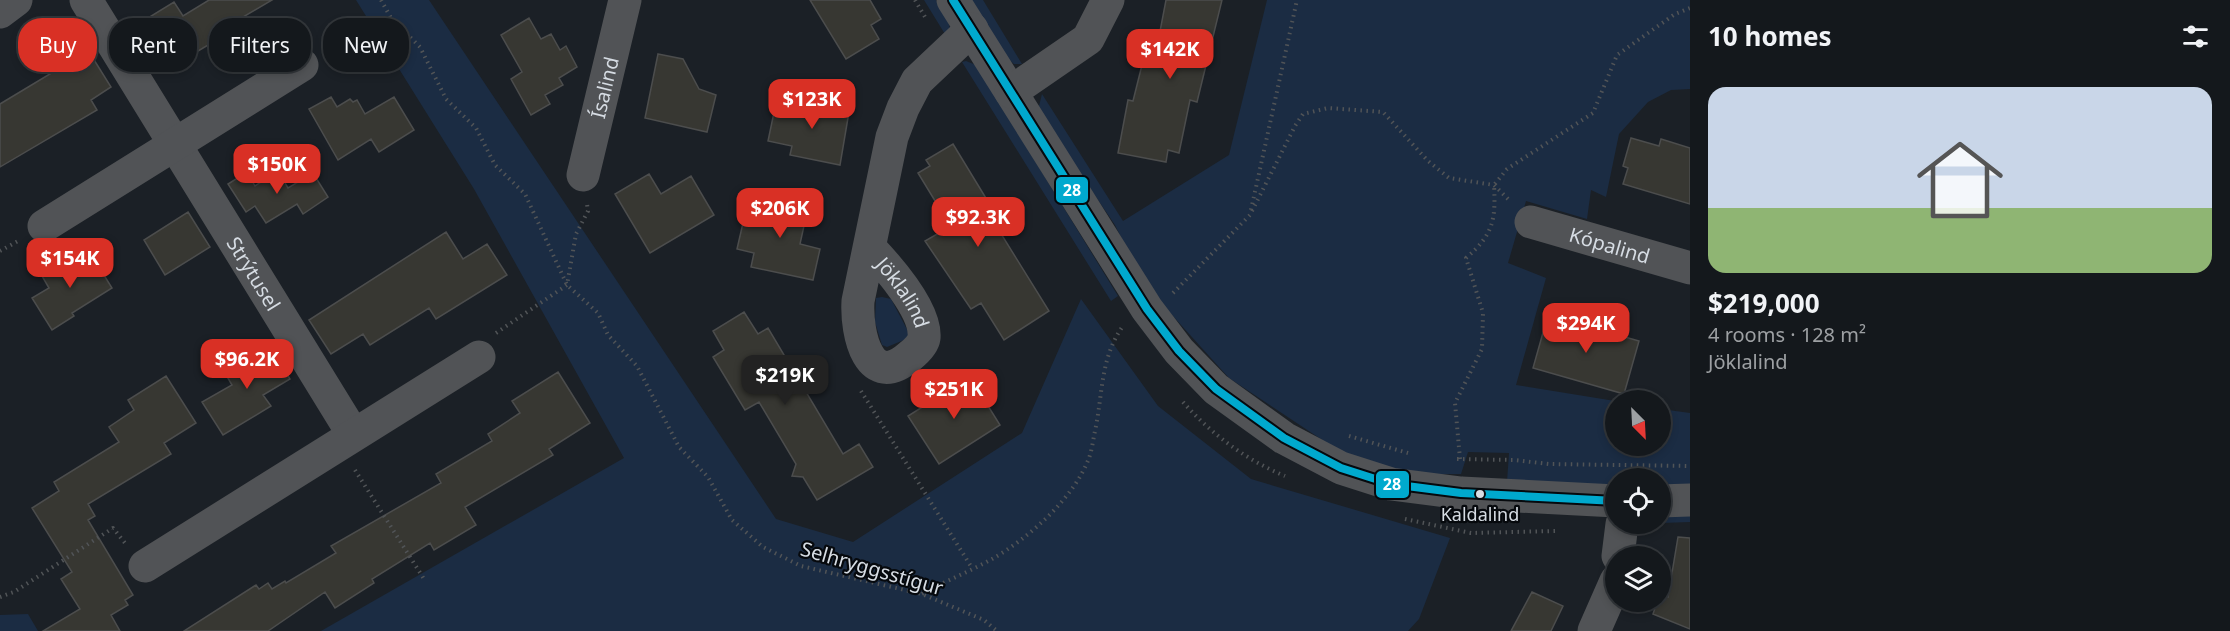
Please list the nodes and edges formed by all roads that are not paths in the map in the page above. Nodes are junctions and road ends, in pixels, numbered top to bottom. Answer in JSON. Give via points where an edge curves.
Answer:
{"nodes":[{"id":1,"x":16,"y":0,"type":"edge"},
{"id":2,"x":86,"y":0,"type":"edge"},
{"id":3,"x":625,"y":0,"type":"edge"},
{"id":4,"x":953,"y":0,"type":"edge"},
{"id":5,"x":1108,"y":0,"type":"edge"},
{"id":6,"x":0,"y":12,"type":"edge"},
{"id":7,"x":972,"y":29,"type":"junction"},
{"id":8,"x":289,"y":72,"type":"edge"},
{"id":9,"x":1011,"y":92,"type":"junction"},
{"id":10,"x":175,"y":143,"type":"junction"},
{"id":11,"x":583,"y":175,"type":"road end"},
{"id":12,"x":1531,"y":222,"type":"road end"},
{"id":13,"x":44,"y":226,"type":"dead end"},
{"id":14,"x":870,"y":248,"type":"junction"},
{"id":15,"x":1690,"y":268,"type":"edge"},
{"id":16,"x":479,"y":357,"type":"road end"},
{"id":17,"x":346,"y":439,"type":"junction"},
{"id":18,"x":1690,"y":500,"type":"edge"},
{"id":19,"x":1605,"y":501,"type":"edge"},
{"id":20,"x":1671,"y":501,"type":"edge"},
{"id":21,"x":145,"y":566,"type":"road end"},
{"id":22,"x":1605,"y":606,"type":"edge"},
{"id":23,"x":1594,"y":631,"type":"edge"}],
"edges":[{"from":1,"to":6,"type":"street"},
{"from":2,"to":10,"type":"street","name":"Strýtusel"},
{"from":3,"to":11,"type":"street","name":"Ísalind"},
{"from":4,"to":7,"type":"street"},
{"from":5,"to":9,"type":"street","via":[[1088,39]]},
{"from":7,"to":9,"type":"street"},
{"from":7,"to":14,"type":"street","name":"Jöklalind","via":[[917,81],[903,108],[892,136]]},
{"from":8,"to":10,"type":"street"},
{"from":9,"to":19,"type":"street","via":[[1147,309],[1179,351],[1216,389],[1284,438],[1341,468],[1391,484],[1503,497]]},
{"from":10,"to":13,"type":"street"},
{"from":10,"to":17,"type":"street","name":"Strýtusel"},
{"from":12,"to":15,"type":"street","name":"Kópalind"},
{"from":14,"to":14,"type":"street","name":"Jöklalind","via":[[857,314],[869,358],[885,369],[899,366],[924,340],[912,302]]},
{"from":16,"to":17,"type":"street"},
{"from":17,"to":21,"type":"street"},
{"from":18,"to":20,"type":"street"},
{"from":22,"to":23,"type":"street"}]}
